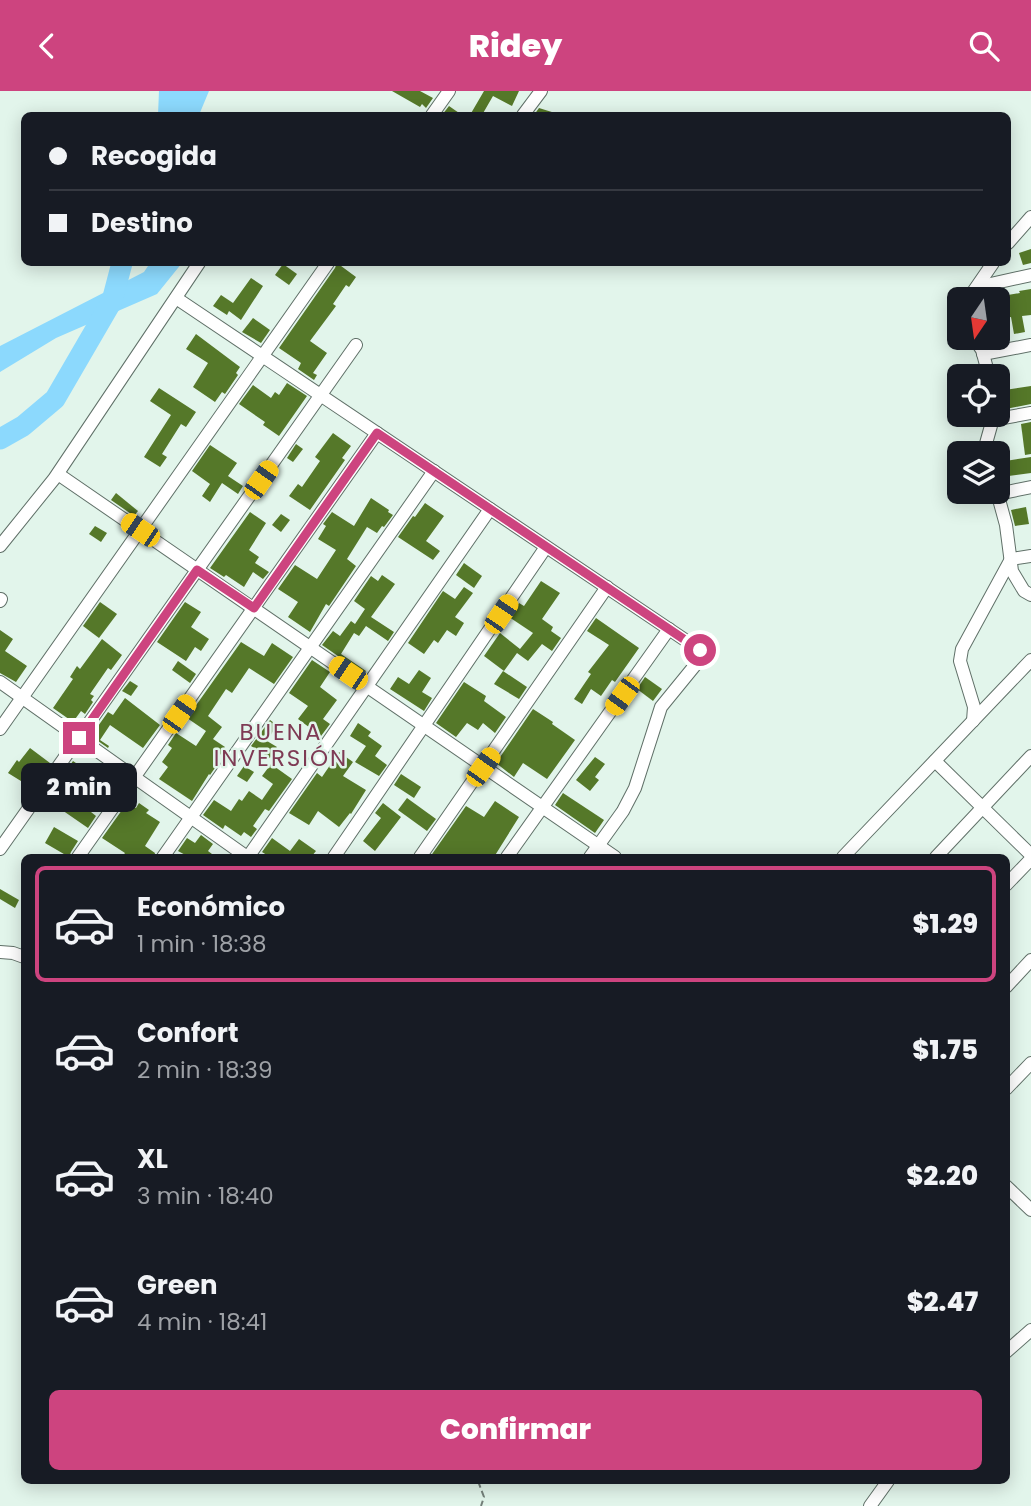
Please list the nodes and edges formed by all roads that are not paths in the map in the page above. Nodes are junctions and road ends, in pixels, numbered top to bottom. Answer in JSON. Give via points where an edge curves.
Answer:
{"nodes":[{"id":1,"x":449,"y":91,"type":"edge"},
{"id":2,"x":541,"y":91,"type":"edge"},
{"id":3,"x":434,"y":112,"type":"edge"},
{"id":4,"x":525,"y":112,"type":"edge"},
{"id":5,"x":1031,"y":217,"type":"edge"},
{"id":6,"x":1011,"y":240,"type":"edge"},
{"id":7,"x":198,"y":266,"type":"edge"},
{"id":8,"x":326,"y":266,"type":"edge"},
{"id":9,"x":991,"y":266,"type":"edge"},
{"id":10,"x":1031,"y":275,"type":"edge"},
{"id":11,"x":977,"y":287,"type":"joint"},
{"id":12,"x":176,"y":298,"type":"junction"},
{"id":13,"x":356,"y":345,"type":"dead end"},
{"id":14,"x":1031,"y":345,"type":"edge"},
{"id":15,"x":982,"y":350,"type":"edge"},
{"id":16,"x":983,"y":354,"type":"junction"},
{"id":17,"x":986,"y":364,"type":"edge"},
{"id":18,"x":1031,"y":413,"type":"edge"},
{"id":19,"x":1010,"y":415,"type":"edge"},
{"id":20,"x":377,"y":433,"type":"junction"},
{"id":21,"x":434,"y":471,"type":"junction"},
{"id":22,"x":58,"y":474,"type":"junction"},
{"id":23,"x":1031,"y":487,"type":"edge"},
{"id":24,"x":1010,"y":491,"type":"edge"},
{"id":25,"x":1000,"y":504,"type":"edge"},
{"id":26,"x":490,"y":509,"type":"junction"},
{"id":27,"x":140,"y":530,"type":"junction"},
{"id":28,"x":0,"y":546,"type":"edge"},
{"id":29,"x":547,"y":547,"type":"junction"},
{"id":30,"x":1031,"y":556,"type":"edge"},
{"id":31,"x":1011,"y":559,"type":"junction"},
{"id":32,"x":197,"y":570,"type":"junction"},
{"id":33,"x":607,"y":587,"type":"junction"},
{"id":34,"x":1031,"y":595,"type":"edge"},
{"id":35,"x":254,"y":608,"type":"junction"},
{"id":36,"x":669,"y":629,"type":"junction"},
{"id":37,"x":311,"y":648,"type":"junction"},
{"id":38,"x":1031,"y":660,"type":"edge"},
{"id":39,"x":0,"y":683,"type":"edge"},
{"id":40,"x":367,"y":686,"type":"junction"},
{"id":41,"x":22,"y":698,"type":"junction"},
{"id":42,"x":973,"y":721,"type":"junction"},
{"id":43,"x":424,"y":726,"type":"junction"},
{"id":44,"x":0,"y":729,"type":"edge"},
{"id":45,"x":79,"y":738,"type":"junction"},
{"id":46,"x":1031,"y":755,"type":"edge"},
{"id":47,"x":935,"y":761,"type":"junction"},
{"id":48,"x":483,"y":767,"type":"junction"},
{"id":49,"x":134,"y":778,"type":"junction"},
{"id":50,"x":543,"y":807,"type":"junction"},
{"id":51,"x":983,"y":807,"type":"junction"},
{"id":52,"x":191,"y":818,"type":"junction"},
{"id":53,"x":598,"y":846,"type":"junction"},
{"id":54,"x":0,"y":849,"type":"edge"},
{"id":55,"x":80,"y":854,"type":"edge"},
{"id":56,"x":165,"y":854,"type":"edge"},
{"id":57,"x":243,"y":854,"type":"edge"},
{"id":58,"x":249,"y":854,"type":"edge"},
{"id":59,"x":336,"y":854,"type":"edge"},
{"id":60,"x":422,"y":854,"type":"edge"},
{"id":61,"x":509,"y":854,"type":"edge"},
{"id":62,"x":592,"y":854,"type":"edge"},
{"id":63,"x":610,"y":854,"type":"edge"},
{"id":64,"x":846,"y":854,"type":"edge"},
{"id":65,"x":939,"y":854,"type":"edge"},
{"id":66,"x":1031,"y":857,"type":"edge"},
{"id":67,"x":1010,"y":881,"type":"edge"},
{"id":68,"x":0,"y":952,"type":"edge"},
{"id":69,"x":21,"y":956,"type":"edge"},
{"id":70,"x":1031,"y":960,"type":"edge"},
{"id":71,"x":1010,"y":983,"type":"edge"},
{"id":72,"x":1031,"y":1063,"type":"edge"},
{"id":73,"x":1010,"y":1085,"type":"edge"},
{"id":74,"x":1010,"y":1190,"type":"edge"},
{"id":75,"x":1031,"y":1210,"type":"edge"},
{"id":76,"x":1031,"y":1329,"type":"edge"},
{"id":77,"x":1010,"y":1348,"type":"edge"},
{"id":78,"x":886,"y":1484,"type":"edge"},
{"id":79,"x":870,"y":1506,"type":"edge"}],
"edges":[{"from":1,"to":3,"type":"street"},
{"from":2,"to":4,"type":"street"},
{"from":5,"to":6,"type":"street"},
{"from":7,"to":12,"type":"street"},
{"from":8,"to":27,"type":"street"},
{"from":9,"to":11,"type":"street"},
{"from":10,"to":11,"type":"street"},
{"from":12,"to":20,"type":"street"},
{"from":12,"to":22,"type":"street"},
{"from":13,"to":32,"type":"street"},
{"from":14,"to":16,"type":"street"},
{"from":15,"to":16,"type":"street"},
{"from":16,"to":17,"type":"street"},
{"from":18,"to":19,"type":"street"},
{"from":20,"to":21,"type":"street"},
{"from":20,"to":35,"type":"street"},
{"from":21,"to":26,"type":"street"},
{"from":21,"to":37,"type":"street"},
{"from":22,"to":27,"type":"street"},
{"from":22,"to":28,"type":"street"},
{"from":23,"to":24,"type":"street"},
{"from":25,"to":31,"type":"street"},
{"from":26,"to":29,"type":"street"},
{"from":26,"to":40,"type":"street"},
{"from":27,"to":32,"type":"street"},
{"from":27,"to":41,"type":"street"},
{"from":29,"to":33,"type":"street"},
{"from":29,"to":43,"type":"street"},
{"from":30,"to":31,"type":"street"},
{"from":31,"to":34,"type":"street","via":[[1012,571]]},
{"from":31,"to":42,"type":"street","via":[[962,649],[960,661],[974,707]]},
{"from":32,"to":35,"type":"street"},
{"from":32,"to":45,"type":"street"},
{"from":33,"to":36,"type":"street"},
{"from":33,"to":48,"type":"street"},
{"from":35,"to":37,"type":"street"},
{"from":35,"to":49,"type":"street"},
{"from":36,"to":50,"type":"street"},
{"from":36,"to":53,"type":"street","via":[[700,650],[701,658],[661,707],[635,788]]},
{"from":37,"to":40,"type":"street"},
{"from":37,"to":52,"type":"street"},
{"from":38,"to":42,"type":"street"},
{"from":39,"to":41,"type":"street"},
{"from":40,"to":43,"type":"street"},
{"from":40,"to":58,"type":"street"},
{"from":41,"to":44,"type":"street"},
{"from":41,"to":45,"type":"street"},
{"from":42,"to":47,"type":"street"},
{"from":43,"to":48,"type":"street"},
{"from":43,"to":59,"type":"street"},
{"from":45,"to":49,"type":"street"},
{"from":45,"to":54,"type":"street"},
{"from":46,"to":51,"type":"street"},
{"from":47,"to":51,"type":"street"},
{"from":47,"to":64,"type":"street"},
{"from":48,"to":50,"type":"street"},
{"from":48,"to":60,"type":"street"},
{"from":49,"to":52,"type":"street"},
{"from":49,"to":55,"type":"street"},
{"from":50,"to":53,"type":"street"},
{"from":50,"to":61,"type":"street"},
{"from":51,"to":65,"type":"street"},
{"from":51,"to":66,"type":"street"},
{"from":52,"to":56,"type":"street"},
{"from":52,"to":57,"type":"street"},
{"from":53,"to":62,"type":"street"},
{"from":53,"to":63,"type":"street"},
{"from":66,"to":67,"type":"street"},
{"from":68,"to":69,"type":"street"},
{"from":70,"to":71,"type":"street"},
{"from":72,"to":73,"type":"street"},
{"from":74,"to":75,"type":"street"},
{"from":76,"to":77,"type":"street"},
{"from":78,"to":79,"type":"street"}]}
